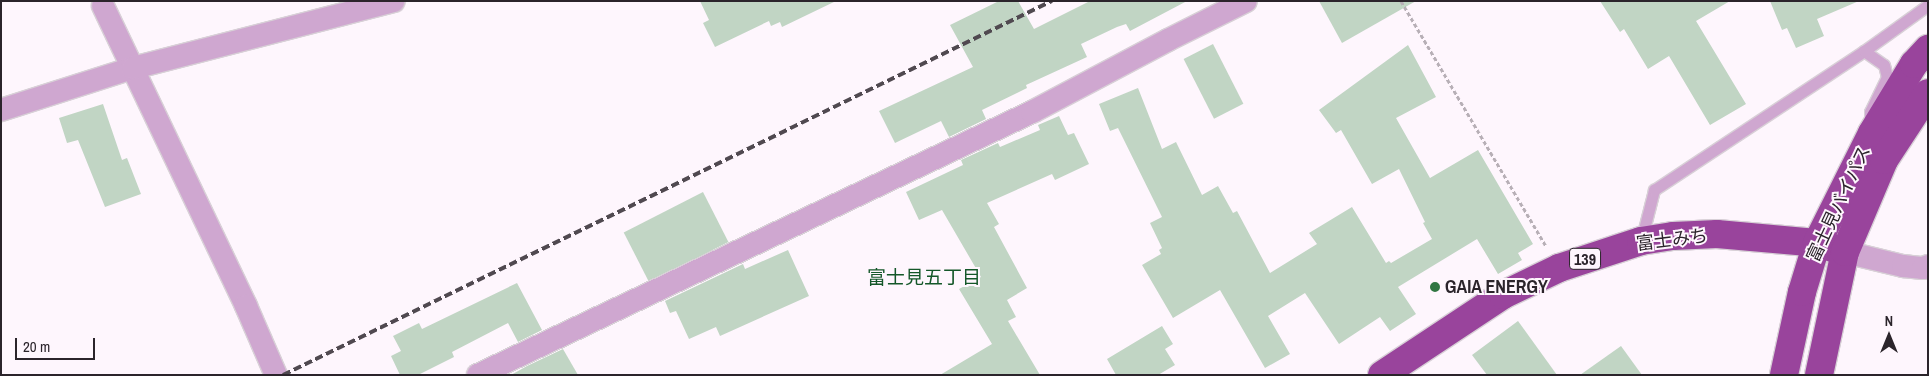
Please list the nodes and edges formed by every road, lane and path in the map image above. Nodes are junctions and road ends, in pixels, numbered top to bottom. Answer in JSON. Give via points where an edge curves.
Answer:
{"nodes":[{"id":1,"x":394,"y":1,"type":"edge"},
{"id":2,"x":1246,"y":1,"type":"edge"},
{"id":3,"x":1401,"y":1,"type":"edge"},
{"id":4,"x":1928,"y":5,"type":"edge"},
{"id":5,"x":103,"y":6,"type":"dead end"},
{"id":6,"x":1928,"y":49,"type":"edge"},
{"id":7,"x":1864,"y":51,"type":"junction"},
{"id":8,"x":133,"y":68,"type":"junction"},
{"id":9,"x":1928,"y":93,"type":"edge"},
{"id":10,"x":1,"y":110,"type":"edge"},
{"id":11,"x":1872,"y":134,"type":"junction"},
{"id":12,"x":1641,"y":241,"type":"junction"},
{"id":13,"x":1817,"y":243,"type":"junction"},
{"id":14,"x":1845,"y":252,"type":"junction"},
{"id":15,"x":1928,"y":266,"type":"edge"},
{"id":16,"x":1559,"y":268,"type":"junction"},
{"id":17,"x":276,"y":375,"type":"edge"},
{"id":18,"x":478,"y":375,"type":"edge"},
{"id":19,"x":1382,"y":375,"type":"edge"},
{"id":20,"x":1784,"y":375,"type":"edge"},
{"id":21,"x":1819,"y":375,"type":"edge"}],
"edges":[{"from":1,"to":8,"type":"street"},
{"from":2,"to":18,"type":"street","via":[[1032,112]]},
{"from":3,"to":16,"type":"path"},
{"from":4,"to":7,"type":"lane"},
{"from":5,"to":8,"type":"street"},
{"from":6,"to":11,"type":"highway","name":"富士見バイパス","via":[[1914,64]]},
{"from":7,"to":11,"type":"lane","via":[[1884,65],[1887,77],[1870,112]]},
{"from":7,"to":12,"type":"lane","via":[[1654,190]]},
{"from":8,"to":10,"type":"street"},
{"from":8,"to":17,"type":"street"},
{"from":9,"to":14,"type":"highway","name":"富士見バイパス","via":[[1884,160]]},
{"from":11,"to":13,"type":"highway","name":"富士見バイパス"},
{"from":12,"to":13,"type":"highway","name":"富士みち","number":"139","via":[[1717,234]]},
{"from":12,"to":16,"type":"highway","name":"富士みち","number":"139"},
{"from":13,"to":14,"type":"highway","name":"富士みち","number":"139"},
{"from":13,"to":20,"type":"highway","name":"富士見バイパス","via":[[1802,292]]},
{"from":14,"to":15,"type":"street","via":[[1902,266]]},
{"from":14,"to":21,"type":"highway","name":"富士見バイパス"},
{"from":16,"to":19,"type":"highway","name":"富士みち","number":"139","via":[[1503,294]]}]}
